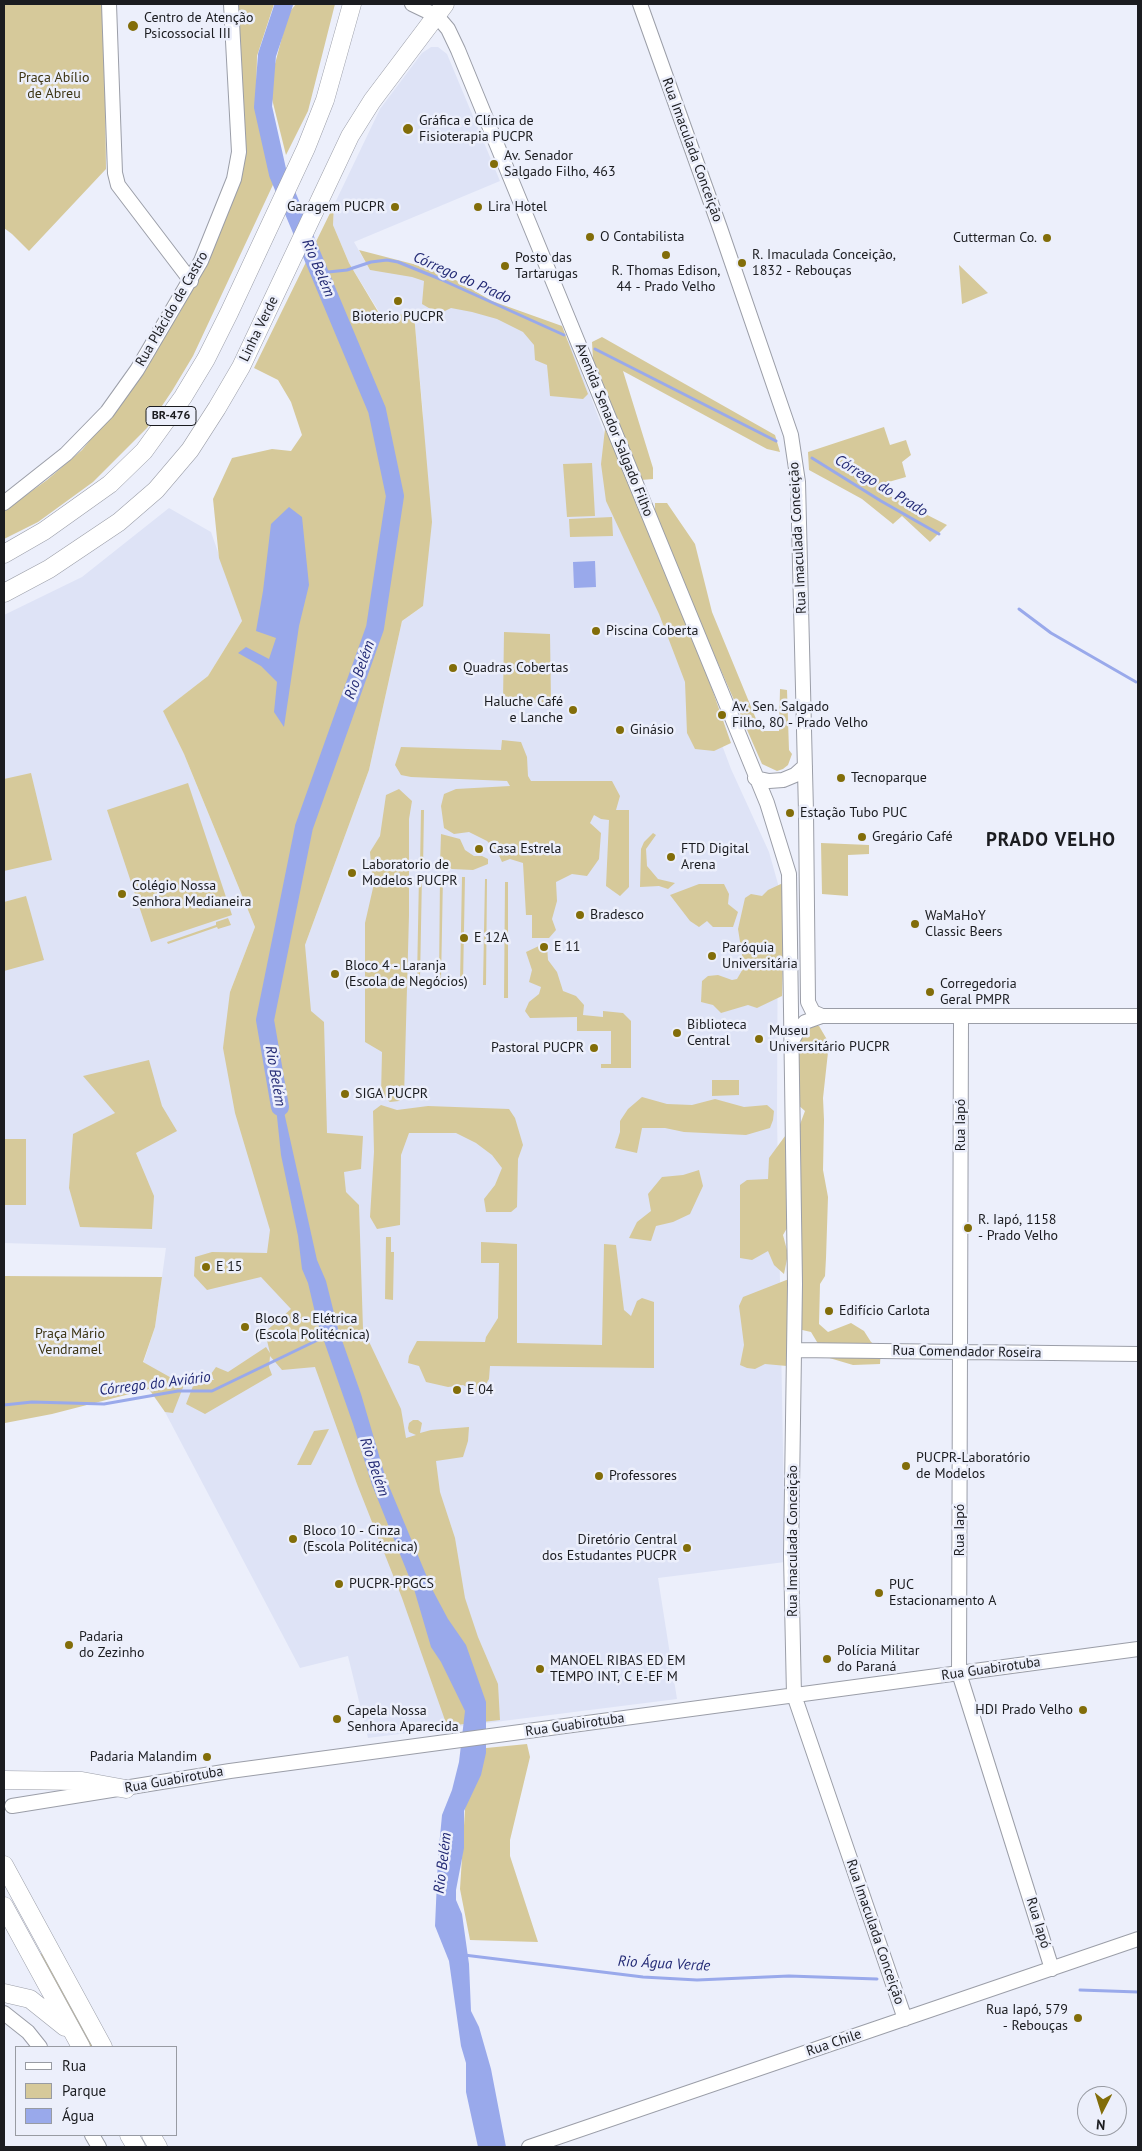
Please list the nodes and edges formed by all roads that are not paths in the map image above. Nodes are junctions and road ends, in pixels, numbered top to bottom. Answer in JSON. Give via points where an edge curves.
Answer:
{"nodes":[{"id":1,"x":110,"y":4,"type":"edge"},
{"id":2,"x":231,"y":4,"type":"edge"},
{"id":3,"x":352,"y":4,"type":"edge"},
{"id":4,"x":412,"y":4,"type":"edge"},
{"id":5,"x":640,"y":4,"type":"edge"},
{"id":6,"x":441,"y":10,"type":"edge"},
{"id":7,"x":191,"y":281,"type":"junction"},
{"id":8,"x":4,"y":503,"type":"edge"},
{"id":9,"x":4,"y":554,"type":"edge"},
{"id":10,"x":49,"y":569,"type":"junction"},
{"id":11,"x":4,"y":593,"type":"edge"},
{"id":12,"x":4,"y":598,"type":"edge"},
{"id":13,"x":805,"y":766,"type":"junction"},
{"id":14,"x":756,"y":778,"type":"junction"},
{"id":15,"x":789,"y":874,"type":"joint"},
{"id":16,"x":822,"y":1016,"type":"junction"},
{"id":17,"x":961,"y":1016,"type":"junction"},
{"id":18,"x":1138,"y":1016,"type":"edge"},
{"id":19,"x":791,"y":1044,"type":"junction"},
{"id":20,"x":795,"y":1350,"type":"junction"},
{"id":21,"x":960,"y":1352,"type":"junction"},
{"id":22,"x":1138,"y":1354,"type":"edge"},
{"id":23,"x":1138,"y":1650,"type":"edge"},
{"id":24,"x":959,"y":1673,"type":"junction"},
{"id":25,"x":794,"y":1696,"type":"junction"},
{"id":26,"x":4,"y":1780,"type":"edge"},
{"id":27,"x":126,"y":1789,"type":"junction"},
{"id":28,"x":12,"y":1806,"type":"dead end"},
{"id":29,"x":4,"y":1864,"type":"edge"},
{"id":30,"x":4,"y":1906,"type":"edge"},
{"id":31,"x":1138,"y":1939,"type":"edge"},
{"id":32,"x":1052,"y":1969,"type":"junction"},
{"id":33,"x":4,"y":1993,"type":"edge"},
{"id":34,"x":4,"y":2013,"type":"edge"},
{"id":35,"x":905,"y":2019,"type":"junction"},
{"id":36,"x":78,"y":2041,"type":"edge"},
{"id":37,"x":39,"y":2046,"type":"edge"},
{"id":38,"x":103,"y":2046,"type":"edge"},
{"id":39,"x":93,"y":2136,"type":"edge"},
{"id":40,"x":130,"y":2136,"type":"edge"},
{"id":41,"x":152,"y":2136,"type":"edge"},
{"id":42,"x":99,"y":2147,"type":"edge"},
{"id":43,"x":136,"y":2147,"type":"edge"},
{"id":44,"x":158,"y":2147,"type":"edge"},
{"id":45,"x":529,"y":2147,"type":"edge"}],
"edges":[{"from":1,"to":7,"type":"main road","via":[[118,185]]},
{"from":2,"to":7,"type":"main road","name":"Rua Plácido de Castro","via":[[238,159],[215,229]]},
{"from":3,"to":9,"type":"highway","number":"BR-476","via":[[320,115],[294,176],[206,359],[178,406],[127,468],[92,498],[44,532]]},
{"from":4,"to":6,"type":"main road","name":"Avenida Senador Salgado Filho"},
{"from":5,"to":13,"type":"main road","name":"Rua Imaculada Conceição","via":[[791,435],[798,482]]},
{"from":6,"to":10,"type":"highway","name":"Linha Verde","number":"BR-476","via":[[356,125],[241,367],[190,450],[138,506]]},
{"from":6,"to":14,"type":"main road","name":"Avenida Senador Salgado Filho"},
{"from":7,"to":8,"type":"main road","name":"Rua Plácido de Castro","via":[[137,370],[107,412],[66,454]]},
{"from":10,"to":11,"type":"highway","name":"Linha Verde","number":"BR-476"},
{"from":10,"to":12,"type":"main road"},
{"from":13,"to":14,"type":"main road","via":[[784,780],[769,782]]},
{"from":13,"to":16,"type":"main road","name":"Rua Imaculada Conceição","via":[[808,1002],[813,1012]]},
{"from":14,"to":15,"type":"main road","name":"Avenida Senador Salgado Filho","via":[[770,810]]},
{"from":15,"to":19,"type":"main road","name":"Rua Imaculada Conceição"},
{"from":16,"to":17,"type":"main road"},
{"from":16,"to":19,"type":"main road","via":[[805,1022]]},
{"from":17,"to":18,"type":"main road"},
{"from":17,"to":21,"type":"main road","name":"Rua Iapó"},
{"from":19,"to":20,"type":"main road","name":"Rua Imaculada Conceição"},
{"from":20,"to":21,"type":"main road","name":"Rua Comendador Roseira"},
{"from":20,"to":25,"type":"main road","name":"Rua Imaculada Conceição","via":[[791,1556]]},
{"from":21,"to":22,"type":"main road","name":"Rua Comendador Roseira"},
{"from":21,"to":24,"type":"main road","name":"Rua Iapó"},
{"from":23,"to":24,"type":"main road","name":"Rua Guabirotuba"},
{"from":24,"to":25,"type":"main road","name":"Rua Guabirotuba"},
{"from":24,"to":32,"type":"main road","name":"Rua Iapó"},
{"from":25,"to":27,"type":"main road","name":"Rua Guabirotuba","via":[[230,1771]]},
{"from":25,"to":35,"type":"main road","name":"Rua Imaculada Conceição"},
{"from":26,"to":27,"type":"highway","via":[[82,1781]]},
{"from":27,"to":28,"type":"main road","name":"Rua Guabirotuba"},
{"from":29,"to":38,"type":"highway"},
{"from":30,"to":36,"type":"highway"},
{"from":31,"to":32,"type":"main road","name":"Rua Chile"},
{"from":32,"to":35,"type":"main road","name":"Rua Chile"},
{"from":33,"to":36,"type":"highway","via":[[30,1999]]},
{"from":34,"to":37,"type":"main road","via":[[28,2032]]},
{"from":35,"to":45,"type":"main road","name":"Rua Chile"},
{"from":39,"to":42,"type":"main road"},
{"from":40,"to":43,"type":"highway"},
{"from":41,"to":44,"type":"highway"}]}
